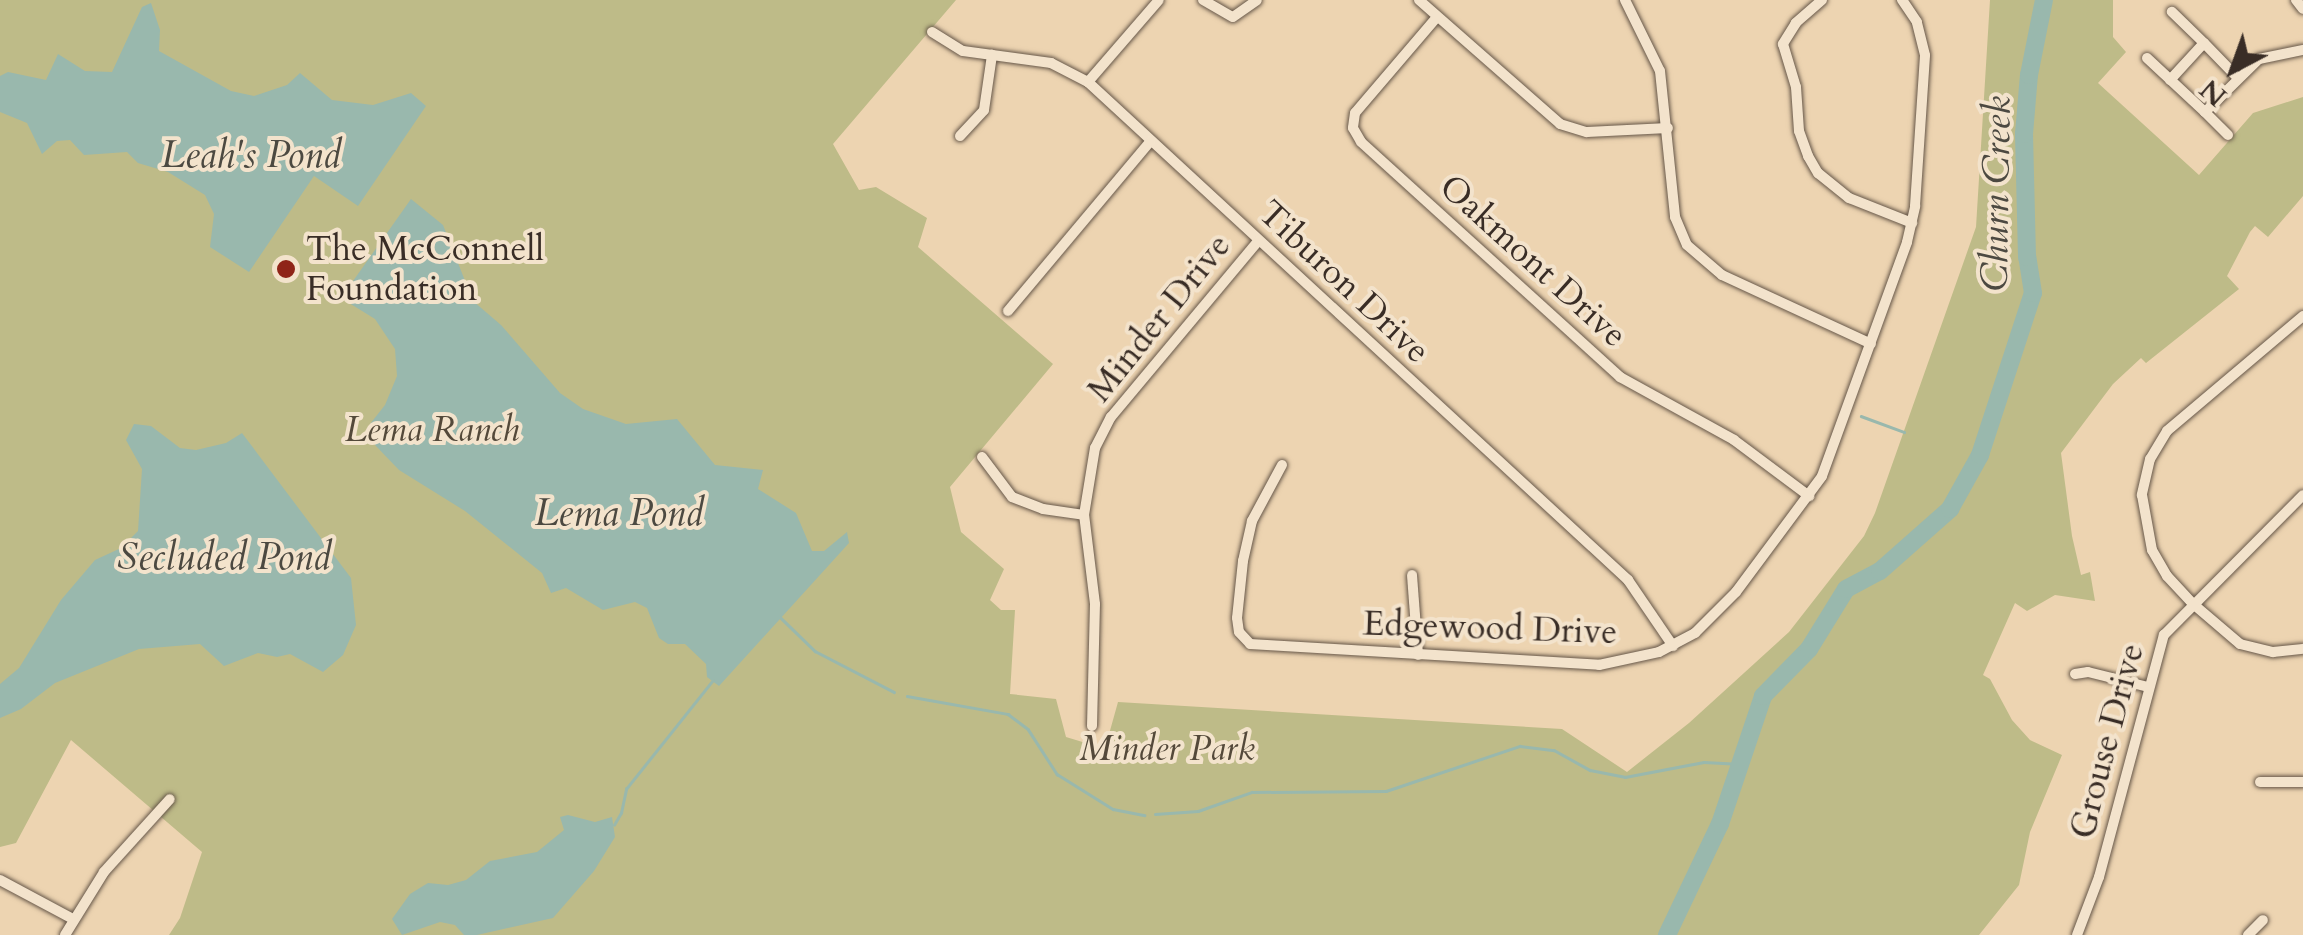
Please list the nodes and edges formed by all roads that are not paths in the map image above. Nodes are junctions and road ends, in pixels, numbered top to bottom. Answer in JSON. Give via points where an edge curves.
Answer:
{"nodes":[{"id":1,"x":1158,"y":0,"type":"edge"},
{"id":2,"x":1203,"y":0,"type":"edge"},
{"id":3,"x":1256,"y":0,"type":"edge"},
{"id":4,"x":1420,"y":0,"type":"edge"},
{"id":5,"x":1625,"y":0,"type":"edge"},
{"id":6,"x":1822,"y":0,"type":"edge"},
{"id":7,"x":1902,"y":0,"type":"edge"},
{"id":8,"x":2296,"y":0,"type":"edge"},
{"id":9,"x":2303,"y":8,"type":"edge"},
{"id":10,"x":2172,"y":12,"type":"dead end"},
{"id":11,"x":1437,"y":17,"type":"junction"},
{"id":12,"x":932,"y":32,"type":"dead end"},
{"id":13,"x":2204,"y":43,"type":"junction"},
{"id":14,"x":2303,"y":50,"type":"edge"},
{"id":15,"x":992,"y":56,"type":"junction"},
{"id":16,"x":2147,"y":58,"type":"dead end"},
{"id":17,"x":2237,"y":78,"type":"junction"},
{"id":18,"x":2170,"y":80,"type":"junction"},
{"id":19,"x":1088,"y":82,"type":"junction"},
{"id":20,"x":2205,"y":112,"type":"junction"},
{"id":21,"x":1668,"y":128,"type":"junction"},
{"id":22,"x":2228,"y":135,"type":"dead end"},
{"id":23,"x":960,"y":136,"type":"dead end"},
{"id":24,"x":1150,"y":142,"type":"junction"},
{"id":25,"x":1912,"y":223,"type":"junction"},
{"id":26,"x":1258,"y":240,"type":"junction"},
{"id":27,"x":1008,"y":311,"type":"dead end"},
{"id":28,"x":2303,"y":316,"type":"edge"},
{"id":29,"x":1871,"y":344,"type":"junction"},
{"id":30,"x":982,"y":458,"type":"dead end"},
{"id":31,"x":1282,"y":465,"type":"dead end"},
{"id":32,"x":2303,"y":495,"type":"edge"},
{"id":33,"x":1809,"y":496,"type":"junction"},
{"id":34,"x":1084,"y":515,"type":"junction"},
{"id":35,"x":1412,"y":575,"type":"dead end"},
{"id":36,"x":2192,"y":603,"type":"junction"},
{"id":37,"x":1672,"y":646,"type":"junction"},
{"id":38,"x":2303,"y":649,"type":"edge"},
{"id":39,"x":1418,"y":655,"type":"junction"},
{"id":40,"x":2075,"y":674,"type":"dead end"},
{"id":41,"x":2148,"y":687,"type":"junction"},
{"id":42,"x":1092,"y":726,"type":"dead end"},
{"id":43,"x":2260,"y":782,"type":"dead end"},
{"id":44,"x":2303,"y":782,"type":"edge"},
{"id":45,"x":170,"y":799,"type":"dead end"},
{"id":46,"x":0,"y":880,"type":"edge"},
{"id":47,"x":73,"y":919,"type":"junction"},
{"id":48,"x":2264,"y":920,"type":"dead end"},
{"id":49,"x":65,"y":935,"type":"edge"},
{"id":50,"x":2077,"y":935,"type":"edge"},
{"id":51,"x":2248,"y":935,"type":"edge"}],
"edges":[{"from":1,"to":19,"type":"street"},
{"from":2,"to":3,"type":"street","via":[[1233,17]]},
{"from":4,"to":11,"type":"street"},
{"from":5,"to":21,"type":"street","via":[[1656,62]]},
{"from":6,"to":25,"type":"street","via":[[1783,44],[1808,156],[1840,192]]},
{"from":7,"to":25,"type":"street","name":"Edgewood Drive","via":[[1925,55]]},
{"from":8,"to":9,"type":"street"},
{"from":10,"to":13,"type":"street"},
{"from":11,"to":21,"type":"street","via":[[1560,124],[1587,132]]},
{"from":11,"to":33,"type":"street","name":"Oakmont Drive","via":[[1355,114],[1361,142],[1620,377],[1722,433]]},
{"from":12,"to":15,"type":"street","name":"Tiburon Drive","via":[[956,48]]},
{"from":13,"to":17,"type":"street"},
{"from":13,"to":18,"type":"street"},
{"from":14,"to":17,"type":"street","via":[[2258,59]]},
{"from":15,"to":19,"type":"street","name":"Tiburon Drive","via":[[1051,64]]},
{"from":15,"to":23,"type":"street","via":[[982,114]]},
{"from":16,"to":18,"type":"street"},
{"from":17,"to":20,"type":"street"},
{"from":18,"to":20,"type":"street"},
{"from":19,"to":24,"type":"street","name":"Tiburon Drive"},
{"from":20,"to":22,"type":"street"},
{"from":21,"to":29,"type":"street","via":[[1674,217],[1693,252],[1742,286]]},
{"from":24,"to":26,"type":"street","name":"Tiburon Drive"},
{"from":24,"to":27,"type":"street"},
{"from":25,"to":29,"type":"street","name":"Edgewood Drive"},
{"from":26,"to":34,"type":"street","name":"Minder Drive","via":[[1110,417],[1089,466]]},
{"from":26,"to":37,"type":"street","name":"Tiburon Drive","via":[[1628,580]]},
{"from":28,"to":36,"type":"street","via":[[2174,423],[2150,459],[2142,496],[2146,536],[2161,568]]},
{"from":29,"to":33,"type":"street","name":"Edgewood Drive","via":[[1828,463]]},
{"from":30,"to":34,"type":"street","via":[[1012,497]]},
{"from":31,"to":39,"type":"street","name":"Edgewood Drive","via":[[1247,540],[1237,618],[1242,637],[1274,649]]},
{"from":32,"to":36,"type":"street","name":"Grouse Drive"},
{"from":33,"to":37,"type":"street","name":"Edgewood Drive","via":[[1724,606]]},
{"from":34,"to":42,"type":"street","name":"Minder Drive","via":[[1094,604]]},
{"from":35,"to":39,"type":"street"},
{"from":36,"to":38,"type":"street","via":[[2240,644],[2272,652]]},
{"from":36,"to":41,"type":"street","name":"Grouse Drive","via":[[2164,635]]},
{"from":37,"to":39,"type":"street","name":"Edgewood Drive","via":[[1599,665]]},
{"from":40,"to":41,"type":"street"},
{"from":41,"to":50,"type":"street","name":"Grouse Drive","via":[[2099,877]]},
{"from":43,"to":44,"type":"street"},
{"from":45,"to":47,"type":"street","via":[[104,872]]},
{"from":46,"to":47,"type":"street"},
{"from":47,"to":49,"type":"street"},
{"from":48,"to":51,"type":"street"}]}
